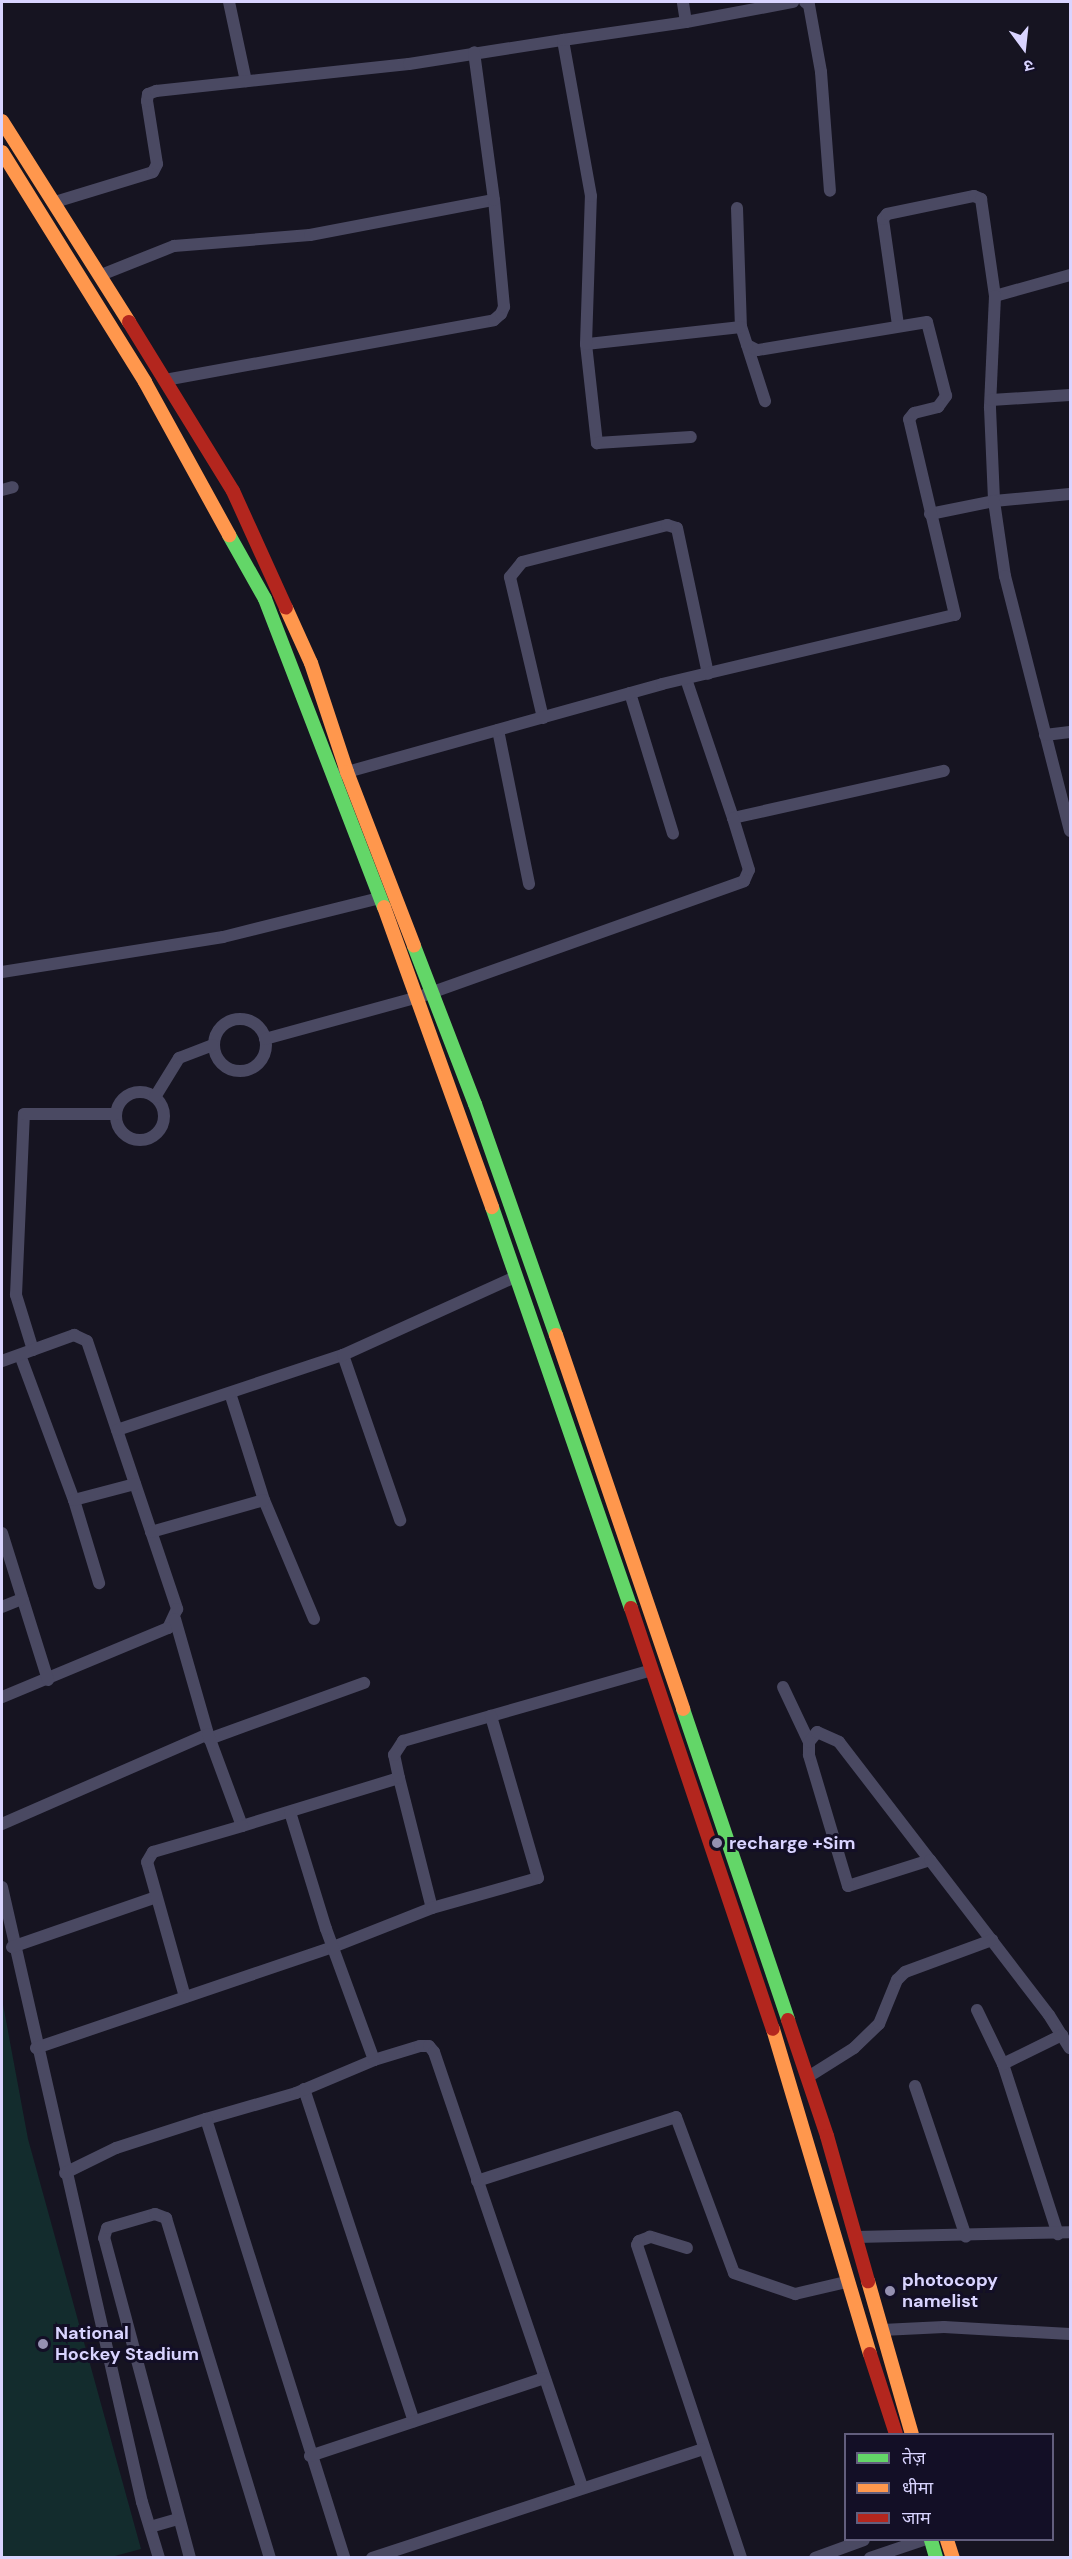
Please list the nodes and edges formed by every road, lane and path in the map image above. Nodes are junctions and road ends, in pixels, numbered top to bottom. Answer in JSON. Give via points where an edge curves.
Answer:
{"nodes":[{"id":1,"x":229,"y":2,"type":"edge"},
{"id":2,"x":683,"y":2,"type":"edge"},
{"id":3,"x":794,"y":2,"type":"edge"},
{"id":4,"x":805,"y":2,"type":"edge"},
{"id":5,"x":686,"y":22,"type":"junction"},
{"id":6,"x":564,"y":40,"type":"junction"},
{"id":7,"x":474,"y":52,"type":"junction"},
{"id":8,"x":246,"y":81,"type":"junction"},
{"id":9,"x":2,"y":121,"type":"edge"},
{"id":10,"x":2,"y":152,"type":"edge"},
{"id":11,"x":830,"y":191,"type":"dead end"},
{"id":12,"x":494,"y":200,"type":"junction"},
{"id":13,"x":55,"y":202,"type":"junction"},
{"id":14,"x":737,"y":208,"type":"dead end"},
{"id":15,"x":100,"y":275,"type":"junction"},
{"id":16,"x":1071,"y":275,"type":"edge"},
{"id":17,"x":995,"y":296,"type":"junction"},
{"id":18,"x":898,"y":325,"type":"junction"},
{"id":19,"x":741,"y":327,"type":"junction"},
{"id":20,"x":586,"y":344,"type":"junction"},
{"id":21,"x":747,"y":345,"type":"junction"},
{"id":22,"x":165,"y":380,"type":"junction"},
{"id":23,"x":1071,"y":395,"type":"edge"},
{"id":24,"x":991,"y":400,"type":"junction"},
{"id":25,"x":765,"y":401,"type":"dead end"},
{"id":26,"x":691,"y":437,"type":"dead end"},
{"id":27,"x":1071,"y":494,"type":"edge"},
{"id":28,"x":994,"y":501,"type":"junction"},
{"id":29,"x":930,"y":514,"type":"junction"},
{"id":30,"x":708,"y":674,"type":"junction"},
{"id":31,"x":686,"y":679,"type":"junction"},
{"id":32,"x":630,"y":693,"type":"junction"},
{"id":33,"x":543,"y":718,"type":"junction"},
{"id":34,"x":498,"y":730,"type":"junction"},
{"id":35,"x":1071,"y":732,"type":"edge"},
{"id":36,"x":1045,"y":735,"type":"junction"},
{"id":37,"x":944,"y":771,"type":"dead end"},
{"id":38,"x":347,"y":772,"type":"junction"},
{"id":39,"x":332,"y":776,"type":"junction"},
{"id":40,"x":733,"y":818,"type":"junction"},
{"id":41,"x":1070,"y":829,"type":"edge"},
{"id":42,"x":673,"y":834,"type":"dead end"},
{"id":43,"x":529,"y":884,"type":"dead end"},
{"id":44,"x":380,"y":898,"type":"junction"},
{"id":45,"x":2,"y":972,"type":"edge"},
{"id":46,"x":433,"y":992,"type":"junction"},
{"id":47,"x":419,"y":997,"type":"junction"},
{"id":48,"x":265,"y":1039,"type":"junction"},
{"id":49,"x":213,"y":1045,"type":"junction"},
{"id":50,"x":155,"y":1097,"type":"junction"},
{"id":51,"x":116,"y":1114,"type":"junction"},
{"id":52,"x":516,"y":1277,"type":"junction"},
{"id":53,"x":2,"y":1294,"type":"edge"},
{"id":54,"x":16,"y":1295,"type":"junction"},
{"id":55,"x":33,"y":1350,"type":"junction"},
{"id":56,"x":343,"y":1354,"type":"junction"},
{"id":57,"x":20,"y":1355,"type":"junction"},
{"id":58,"x":2,"y":1361,"type":"edge"},
{"id":59,"x":230,"y":1393,"type":"junction"},
{"id":60,"x":117,"y":1430,"type":"junction"},
{"id":61,"x":135,"y":1484,"type":"junction"},
{"id":62,"x":74,"y":1500,"type":"junction"},
{"id":63,"x":264,"y":1500,"type":"junction"},
{"id":64,"x":400,"y":1520,"type":"dead end"},
{"id":65,"x":152,"y":1532,"type":"junction"},
{"id":66,"x":2,"y":1533,"type":"edge"},
{"id":67,"x":99,"y":1583,"type":"dead end"},
{"id":68,"x":22,"y":1599,"type":"junction"},
{"id":69,"x":2,"y":1606,"type":"edge"},
{"id":70,"x":175,"y":1619,"type":"junction"},
{"id":71,"x":314,"y":1619,"type":"dead end"},
{"id":72,"x":652,"y":1670,"type":"junction"},
{"id":73,"x":48,"y":1680,"type":"junction"},
{"id":74,"x":364,"y":1683,"type":"dead end"},
{"id":75,"x":783,"y":1687,"type":"dead end"},
{"id":76,"x":2,"y":1697,"type":"edge"},
{"id":77,"x":491,"y":1716,"type":"junction"},
{"id":78,"x":208,"y":1736,"type":"junction"},
{"id":79,"x":809,"y":1742,"type":"junction"},
{"id":80,"x":399,"y":1778,"type":"junction"},
{"id":81,"x":290,"y":1812,"type":"junction"},
{"id":82,"x":2,"y":1824,"type":"edge"},
{"id":83,"x":242,"y":1826,"type":"junction"},
{"id":84,"x":930,"y":1860,"type":"junction"},
{"id":85,"x":2,"y":1887,"type":"edge"},
{"id":86,"x":156,"y":1897,"type":"junction"},
{"id":87,"x":432,"y":1908,"type":"junction"},
{"id":88,"x":992,"y":1940,"type":"junction"},
{"id":89,"x":12,"y":1947,"type":"junction"},
{"id":90,"x":333,"y":1947,"type":"junction"},
{"id":91,"x":185,"y":1997,"type":"junction"},
{"id":92,"x":977,"y":2010,"type":"dead end"},
{"id":93,"x":1062,"y":2035,"type":"junction"},
{"id":94,"x":36,"y":2048,"type":"junction"},
{"id":95,"x":1071,"y":2048,"type":"edge"},
{"id":96,"x":374,"y":2060,"type":"junction"},
{"id":97,"x":1003,"y":2064,"type":"junction"},
{"id":98,"x":808,"y":2077,"type":"junction"},
{"id":99,"x":915,"y":2086,"type":"dead end"},
{"id":100,"x":304,"y":2089,"type":"junction"},
{"id":101,"x":206,"y":2119,"type":"junction"},
{"id":102,"x":65,"y":2173,"type":"junction"},
{"id":103,"x":477,"y":2181,"type":"junction"},
{"id":104,"x":1064,"y":2233,"type":"edge"},
{"id":105,"x":856,"y":2237,"type":"junction"},
{"id":106,"x":966,"y":2237,"type":"junction"},
{"id":107,"x":687,"y":2248,"type":"dead end"},
{"id":108,"x":846,"y":2282,"type":"junction"},
{"id":109,"x":882,"y":2330,"type":"junction"},
{"id":110,"x":1071,"y":2334,"type":"edge"},
{"id":111,"x":544,"y":2378,"type":"junction"},
{"id":112,"x":414,"y":2421,"type":"junction"},
{"id":113,"x":896,"y":2433,"type":"edge"},
{"id":114,"x":912,"y":2433,"type":"edge"},
{"id":115,"x":703,"y":2449,"type":"junction"},
{"id":116,"x":310,"y":2456,"type":"junction"},
{"id":117,"x":582,"y":2487,"type":"junction"},
{"id":118,"x":178,"y":2519,"type":"junction"},
{"id":119,"x":150,"y":2527,"type":"junction"},
{"id":120,"x":861,"y":2541,"type":"edge"},
{"id":121,"x":920,"y":2541,"type":"edge"},
{"id":122,"x":931,"y":2541,"type":"edge"},
{"id":123,"x":947,"y":2541,"type":"edge"},
{"id":124,"x":158,"y":2557,"type":"edge"},
{"id":125,"x":190,"y":2558,"type":"edge"},
{"id":126,"x":270,"y":2558,"type":"edge"},
{"id":127,"x":344,"y":2558,"type":"edge"},
{"id":128,"x":372,"y":2558,"type":"edge"},
{"id":129,"x":741,"y":2558,"type":"edge"},
{"id":130,"x":814,"y":2558,"type":"edge"},
{"id":131,"x":870,"y":2558,"type":"edge"},
{"id":132,"x":936,"y":2558,"type":"edge"},
{"id":133,"x":953,"y":2558,"type":"edge"}],
"edges":[{"from":1,"to":8,"type":"street"},
{"from":2,"to":5,"type":"street"},
{"from":3,"to":5,"type":"street"},
{"from":4,"to":11,"type":"street","via":[[809,5],[821,72]]},
{"from":5,"to":6,"type":"street"},
{"from":6,"to":7,"type":"street"},
{"from":6,"to":20,"type":"street","via":[[591,196]]},
{"from":7,"to":8,"type":"street","via":[[410,64]]},
{"from":7,"to":12,"type":"street"},
{"from":8,"to":13,"type":"street","via":[[148,94],[157,164],[153,172]]},
{"from":9,"to":13,"type":"street"},
{"from":10,"to":39,"type":"street","via":[[145,382],[265,599]]},
{"from":12,"to":15,"type":"street","via":[[310,235],[174,246]]},
{"from":12,"to":22,"type":"street","via":[[504,307],[494,320]]},
{"from":13,"to":15,"type":"street"},
{"from":14,"to":19,"type":"street"},
{"from":15,"to":22,"type":"street"},
{"from":16,"to":17,"type":"street"},
{"from":17,"to":18,"type":"street","via":[[981,199],[974,196],[887,214],[881,225]]},
{"from":17,"to":24,"type":"street"},
{"from":18,"to":21,"type":"street","via":[[757,350]]},
{"from":18,"to":29,"type":"street","via":[[922,320],[930,327],[946,396],[938,407],[914,413],[909,419]]},
{"from":19,"to":20,"type":"street"},
{"from":19,"to":21,"type":"street"},
{"from":20,"to":26,"type":"street","via":[[597,443]]},
{"from":21,"to":25,"type":"street"},
{"from":22,"to":38,"type":"street","via":[[238,502],[311,663]]},
{"from":23,"to":24,"type":"street"},
{"from":24,"to":28,"type":"street"},
{"from":27,"to":28,"type":"street"},
{"from":28,"to":29,"type":"street"},
{"from":28,"to":36,"type":"street","via":[[1005,576]]},
{"from":29,"to":30,"type":"street","via":[[955,615]]},
{"from":30,"to":31,"type":"street"},
{"from":30,"to":33,"type":"street","via":[[677,528],[667,525],[533,559],[522,562],[510,577]]},
{"from":31,"to":32,"type":"street"},
{"from":31,"to":40,"type":"street"},
{"from":32,"to":33,"type":"street"},
{"from":32,"to":42,"type":"street"},
{"from":33,"to":34,"type":"street"},
{"from":34,"to":38,"type":"street"},
{"from":34,"to":43,"type":"street"},
{"from":35,"to":36,"type":"street"},
{"from":36,"to":41,"type":"street"},
{"from":37,"to":40,"type":"street"},
{"from":38,"to":39,"type":"street"},
{"from":38,"to":46,"type":"street"},
{"from":39,"to":44,"type":"street"},
{"from":40,"to":46,"type":"street","via":[[749,870],[744,881]]},
{"from":44,"to":45,"type":"street","via":[[223,937]]},
{"from":44,"to":47,"type":"street"},
{"from":46,"to":47,"type":"street"},
{"from":46,"to":98,"type":"street","via":[[604,1473]]},
{"from":47,"to":48,"type":"street"},
{"from":47,"to":52,"type":"street"},
{"from":48,"to":49,"type":"street","via":[[249,1020],[232,1020],[218,1029]]},
{"from":48,"to":49,"type":"street","via":[[264,1056],[243,1072],[225,1068],[214,1054]]},
{"from":49,"to":50,"type":"street","via":[[179,1058]]},
{"from":50,"to":51,"type":"street","via":[[132,1093],[120,1103]]},
{"from":50,"to":51,"type":"street","via":[[164,1118],[152,1137],[129,1137],[118,1126]]},
{"from":51,"to":54,"type":"street","via":[[24,1114]]},
{"from":52,"to":56,"type":"street"},
{"from":52,"to":72,"type":"street"},
{"from":53,"to":54,"type":"street"},
{"from":54,"to":55,"type":"street"},
{"from":55,"to":57,"type":"street"},
{"from":55,"to":60,"type":"street","via":[[74,1335],[87,1341]]},
{"from":56,"to":59,"type":"street"},
{"from":56,"to":64,"type":"street"},
{"from":57,"to":58,"type":"street"},
{"from":57,"to":62,"type":"street"},
{"from":59,"to":60,"type":"street"},
{"from":59,"to":63,"type":"street"},
{"from":60,"to":61,"type":"street"},
{"from":61,"to":62,"type":"street"},
{"from":61,"to":65,"type":"street"},
{"from":62,"to":67,"type":"street"},
{"from":63,"to":65,"type":"street"},
{"from":63,"to":71,"type":"street"},
{"from":65,"to":70,"type":"street","via":[[177,1609]]},
{"from":66,"to":68,"type":"street"},
{"from":68,"to":69,"type":"street"},
{"from":68,"to":73,"type":"street"},
{"from":70,"to":73,"type":"street","via":[[168,1628]]},
{"from":70,"to":78,"type":"street"},
{"from":72,"to":77,"type":"street"},
{"from":72,"to":108,"type":"street","via":[[791,2081]]},
{"from":73,"to":76,"type":"street"},
{"from":74,"to":78,"type":"street"},
{"from":75,"to":79,"type":"street"},
{"from":77,"to":80,"type":"street","via":[[403,1741],[394,1755]]},
{"from":77,"to":87,"type":"street","via":[[538,1878]]},
{"from":78,"to":82,"type":"street"},
{"from":78,"to":83,"type":"street"},
{"from":79,"to":84,"type":"street","via":[[817,1732],[839,1742]]},
{"from":79,"to":84,"type":"street","via":[[809,1755],[848,1886]]},
{"from":80,"to":81,"type":"street"},
{"from":80,"to":87,"type":"street"},
{"from":81,"to":83,"type":"street"},
{"from":81,"to":90,"type":"street"},
{"from":83,"to":86,"type":"street","via":[[153,1852],[147,1862]]},
{"from":84,"to":88,"type":"street"},
{"from":85,"to":89,"type":"street"},
{"from":86,"to":89,"type":"street"},
{"from":86,"to":91,"type":"street"},
{"from":87,"to":90,"type":"street"},
{"from":88,"to":93,"type":"street"},
{"from":88,"to":98,"type":"street","via":[[905,1972],[897,1980],[879,2024],[854,2048]]},
{"from":89,"to":94,"type":"street"},
{"from":90,"to":91,"type":"street"},
{"from":90,"to":96,"type":"street"},
{"from":91,"to":94,"type":"street"},
{"from":92,"to":97,"type":"street"},
{"from":93,"to":95,"type":"street"},
{"from":93,"to":97,"type":"street"},
{"from":94,"to":102,"type":"street"},
{"from":96,"to":100,"type":"street"},
{"from":96,"to":103,"type":"street","via":[[429,2046]]},
{"from":97,"to":104,"type":"street"},
{"from":98,"to":105,"type":"street"},
{"from":99,"to":106,"type":"street"},
{"from":100,"to":101,"type":"street"},
{"from":100,"to":112,"type":"street"},
{"from":101,"to":102,"type":"street","via":[[116,2148]]},
{"from":101,"to":116,"type":"street"},
{"from":102,"to":119,"type":"street"},
{"from":103,"to":108,"type":"street","via":[[676,2117],[734,2273],[795,2294]]},
{"from":103,"to":111,"type":"street"},
{"from":104,"to":106,"type":"street"},
{"from":105,"to":106,"type":"street"},
{"from":105,"to":109,"type":"street"},
{"from":107,"to":115,"type":"street","via":[[650,2237],[637,2245]]},
{"from":108,"to":113,"type":"street"},
{"from":109,"to":110,"type":"street","via":[[944,2327]]},
{"from":109,"to":114,"type":"street"},
{"from":111,"to":112,"type":"street"},
{"from":111,"to":117,"type":"street"},
{"from":112,"to":116,"type":"street"},
{"from":115,"to":117,"type":"street"},
{"from":115,"to":129,"type":"street"},
{"from":116,"to":127,"type":"street"},
{"from":117,"to":128,"type":"street"},
{"from":118,"to":119,"type":"street"},
{"from":118,"to":125,"type":"street"},
{"from":118,"to":126,"type":"street","via":[[104,2238],[107,2228],[155,2214],[166,2218]]},
{"from":119,"to":124,"type":"street"},
{"from":120,"to":130,"type":"street"},
{"from":121,"to":131,"type":"street"},
{"from":122,"to":132,"type":"street"},
{"from":123,"to":133,"type":"street"}]}
